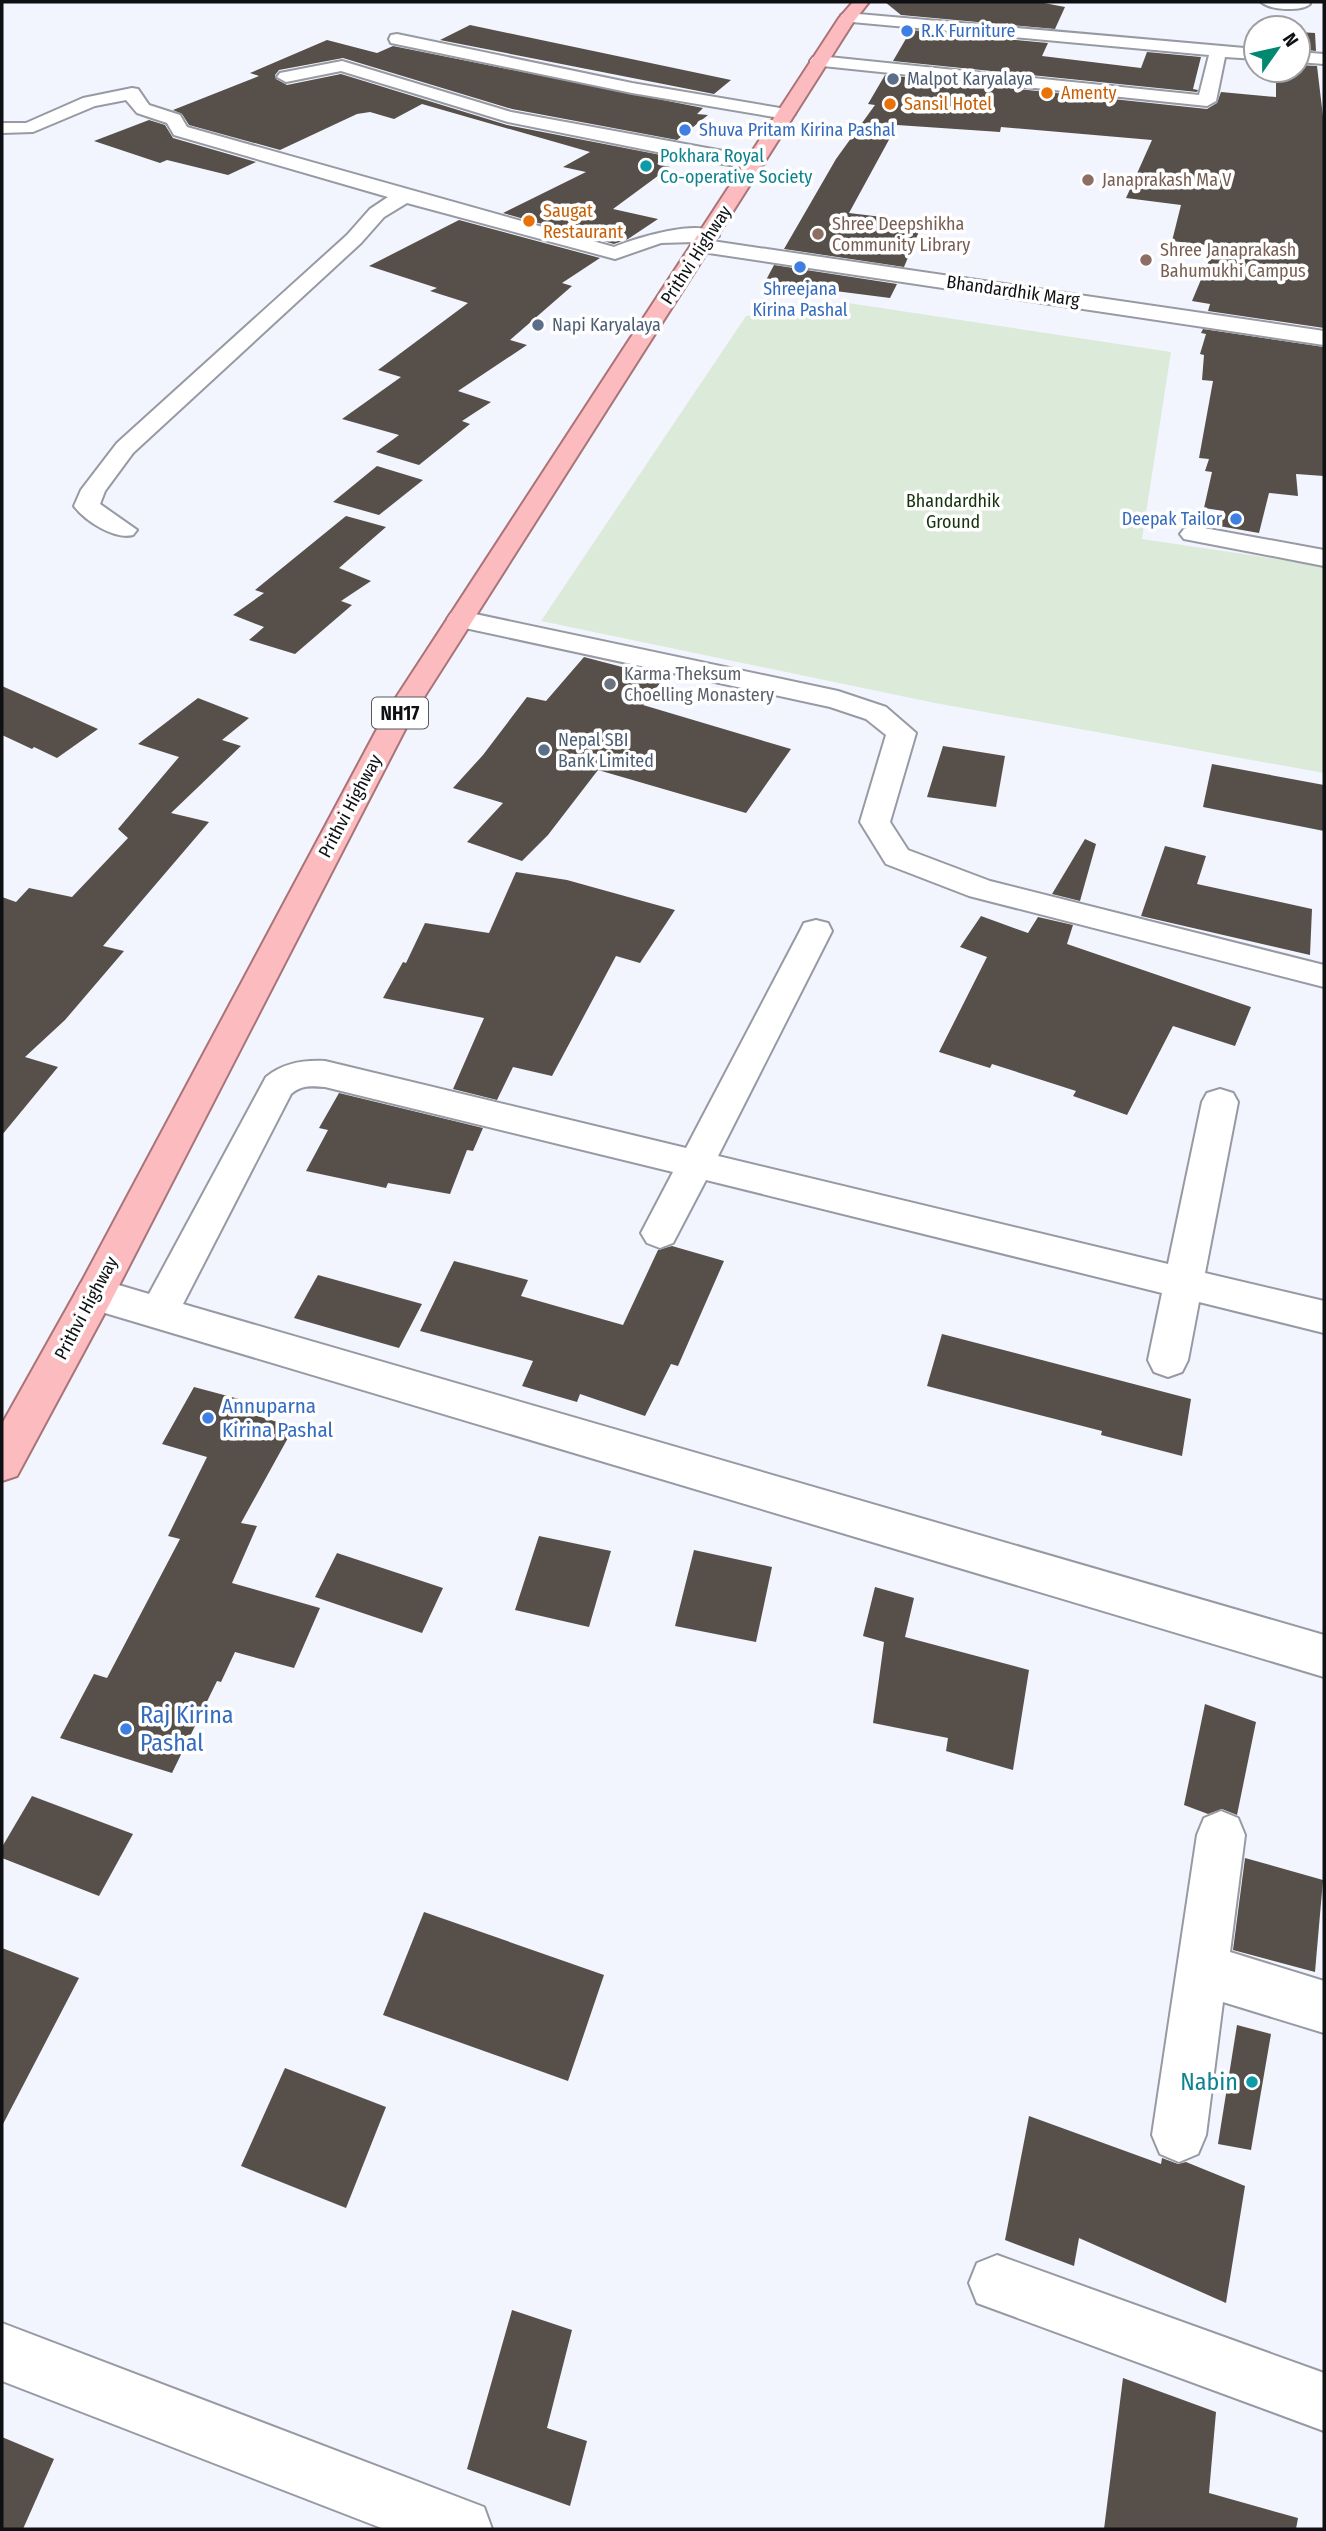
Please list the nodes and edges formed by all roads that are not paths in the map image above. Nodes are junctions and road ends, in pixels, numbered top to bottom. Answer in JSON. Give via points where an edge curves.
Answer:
{"nodes":[{"id":1,"x":898,"y":2,"type":"edge"},
{"id":2,"x":1269,"y":2,"type":"edge"},
{"id":3,"x":1302,"y":4,"type":"dead end"},
{"id":4,"x":862,"y":13,"type":"edge"},
{"id":5,"x":397,"y":39,"type":"dead end"},
{"id":6,"x":1218,"y":51,"type":"junction"},
{"id":7,"x":1242,"y":53,"type":"edge"},
{"id":8,"x":819,"y":61,"type":"junction"},
{"id":9,"x":286,"y":77,"type":"dead end"},
{"id":10,"x":786,"y":114,"type":"junction"},
{"id":11,"x":2,"y":128,"type":"edge"},
{"id":12,"x":756,"y":163,"type":"junction"},
{"id":13,"x":407,"y":194,"type":"junction"},
{"id":14,"x":705,"y":241,"type":"junction"},
{"id":15,"x":1324,"y":338,"type":"edge"},
{"id":16,"x":124,"y":530,"type":"dead end"},
{"id":17,"x":1193,"y":534,"type":"dead end"},
{"id":18,"x":1324,"y":558,"type":"edge"},
{"id":19,"x":461,"y":619,"type":"junction"},
{"id":20,"x":816,"y":931,"type":"dead end"},
{"id":21,"x":1324,"y":976,"type":"edge"},
{"id":22,"x":1220,"y":1102,"type":"dead end"},
{"id":23,"x":694,"y":1164,"type":"junction"},
{"id":24,"x":660,"y":1233,"type":"dead end"},
{"id":25,"x":1183,"y":1281,"type":"junction"},
{"id":26,"x":95,"y":1294,"type":"junction"},
{"id":27,"x":159,"y":1312,"type":"junction"},
{"id":28,"x":1324,"y":1317,"type":"edge"},
{"id":29,"x":1168,"y":1360,"type":"dead end"},
{"id":30,"x":2,"y":1463,"type":"edge"},
{"id":31,"x":1324,"y":1656,"type":"edge"},
{"id":32,"x":1221,"y":1835,"type":"dead end"},
{"id":33,"x":1204,"y":1970,"type":"junction"},
{"id":34,"x":1324,"y":2007,"type":"edge"},
{"id":35,"x":1179,"y":2135,"type":"dead end"},
{"id":36,"x":997,"y":2283,"type":"dead end"},
{"id":37,"x":2,"y":2352,"type":"edge"},
{"id":38,"x":1324,"y":2402,"type":"edge"},
{"id":39,"x":462,"y":2529,"type":"edge"}],
"edges":[{"from":1,"to":4,"type":"street"},
{"from":2,"to":3,"type":"street"},
{"from":4,"to":6,"type":"street"},
{"from":4,"to":8,"type":"highway","name":"Prithvi Highway","number":"NH17"},
{"from":5,"to":10,"type":"street"},
{"from":6,"to":7,"type":"street"},
{"from":6,"to":8,"type":"street","via":[[1207,102]]},
{"from":8,"to":10,"type":"highway","name":"Prithvi Highway","number":"NH17"},
{"from":9,"to":12,"type":"street","via":[[342,66],[508,117]]},
{"from":10,"to":12,"type":"highway","name":"Prithvi Highway","number":"NH17"},
{"from":11,"to":13,"type":"street","name":"Bhandardhik Marg","via":[[17,131],[53,121],[88,102],[132,93],[134,102],[146,112],[174,119],[180,131]]},
{"from":12,"to":14,"type":"highway","name":"Prithvi Highway","number":"NH17"},
{"from":13,"to":14,"type":"street","name":"Bhandardhik Marg","via":[[615,253],[659,237]]},
{"from":13,"to":16,"type":"street","via":[[377,213],[125,448],[93,490],[87,506]]},
{"from":14,"to":15,"type":"street","name":"Bhandardhik Marg"},
{"from":14,"to":19,"type":"highway","name":"Prithvi Highway","number":"NH17"},
{"from":17,"to":18,"type":"street"},
{"from":19,"to":21,"type":"street","via":[[838,700],[876,713],[901,733],[875,822],[897,857],[980,889]]},
{"from":19,"to":26,"type":"highway","name":"Prithvi Highway","number":"NH17","via":[[398,716]]},
{"from":20,"to":23,"type":"street"},
{"from":22,"to":25,"type":"street"},
{"from":23,"to":24,"type":"street"},
{"from":23,"to":25,"type":"street"},
{"from":23,"to":27,"type":"street","via":[[303,1072],[278,1086]]},
{"from":25,"to":28,"type":"street"},
{"from":25,"to":29,"type":"street"},
{"from":26,"to":27,"type":"street"},
{"from":26,"to":30,"type":"highway","name":"Prithvi Highway","number":"NH17"},
{"from":27,"to":31,"type":"street"},
{"from":32,"to":33,"type":"street"},
{"from":33,"to":34,"type":"street"},
{"from":33,"to":35,"type":"street"},
{"from":36,"to":38,"type":"street"},
{"from":37,"to":39,"type":"street"}]}
